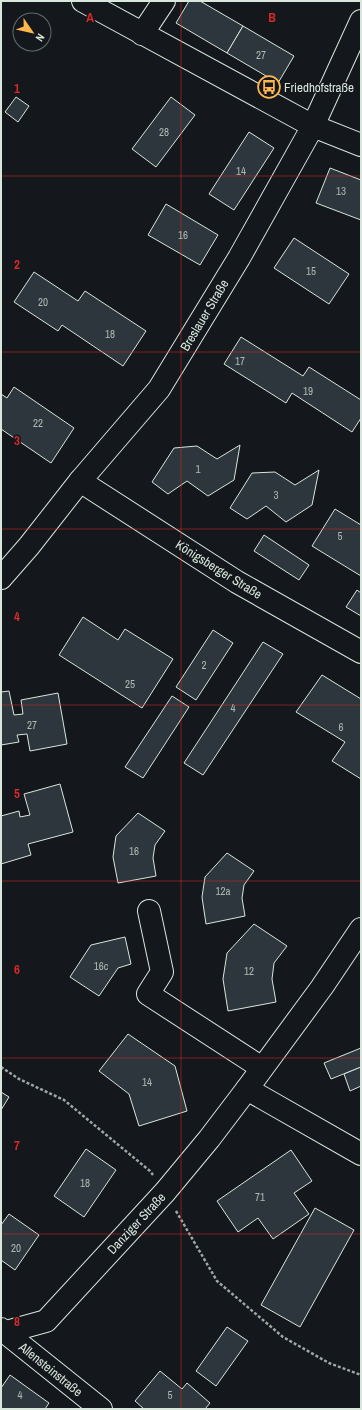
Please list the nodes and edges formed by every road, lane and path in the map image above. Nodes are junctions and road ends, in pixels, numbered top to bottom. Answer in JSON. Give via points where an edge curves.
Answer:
{"nodes":[{"id":1,"x":83,"y":1,"type":"edge"},
{"id":2,"x":164,"y":1,"type":"edge"},
{"id":3,"x":361,"y":21,"type":"edge"},
{"id":4,"x":142,"y":34,"type":"junction"},
{"id":5,"x":313,"y":126,"type":"junction"},
{"id":6,"x":361,"y":145,"type":"edge"},
{"id":7,"x":80,"y":482,"type":"junction"},
{"id":8,"x":1,"y":578,"type":"edge"},
{"id":9,"x":361,"y":652,"type":"edge"},
{"id":10,"x":149,"y":911,"type":"dead end"},
{"id":11,"x":361,"y":929,"type":"edge"},
{"id":12,"x":1,"y":1067,"type":"edge"},
{"id":13,"x":262,"y":1068,"type":"junction"},
{"id":14,"x":247,"y":1089,"type":"junction"},
{"id":15,"x":361,"y":1154,"type":"edge"},
{"id":16,"x":165,"y":1192,"type":"junction"},
{"id":17,"x":4,"y":1331,"type":"edge"},
{"id":18,"x":361,"y":1375,"type":"edge"},
{"id":19,"x":101,"y":1409,"type":"edge"}],
"edges":[{"from":1,"to":4,"type":"street"},
{"from":2,"to":4,"type":"street"},
{"from":3,"to":5,"type":"street","name":"Breslauer Straße"},
{"from":4,"to":5,"type":"street"},
{"from":5,"to":6,"type":"street"},
{"from":5,"to":7,"type":"street","name":"Breslauer Straße","via":[[239,258],[159,389]]},
{"from":7,"to":8,"type":"street","name":"Breslauer Straße"},
{"from":7,"to":9,"type":"street","name":"Königsberger Straße","via":[[237,582]]},
{"from":10,"to":13,"type":"street","via":[[162,972],[148,994]]},
{"from":11,"to":13,"type":"street","name":"Danziger Straße"},
{"from":12,"to":16,"type":"path","via":[[19,1079],[64,1100],[150,1171]]},
{"from":13,"to":14,"type":"street","name":"Danziger Straße"},
{"from":14,"to":15,"type":"street"},
{"from":14,"to":16,"type":"street","name":"Danziger Straße"},
{"from":16,"to":17,"type":"street","name":"Danziger Straße","via":[[46,1320]]},
{"from":16,"to":18,"type":"path","via":[[217,1282],[283,1337],[329,1363]]},
{"from":17,"to":19,"type":"street","name":"Allensteinstraße"}]}
